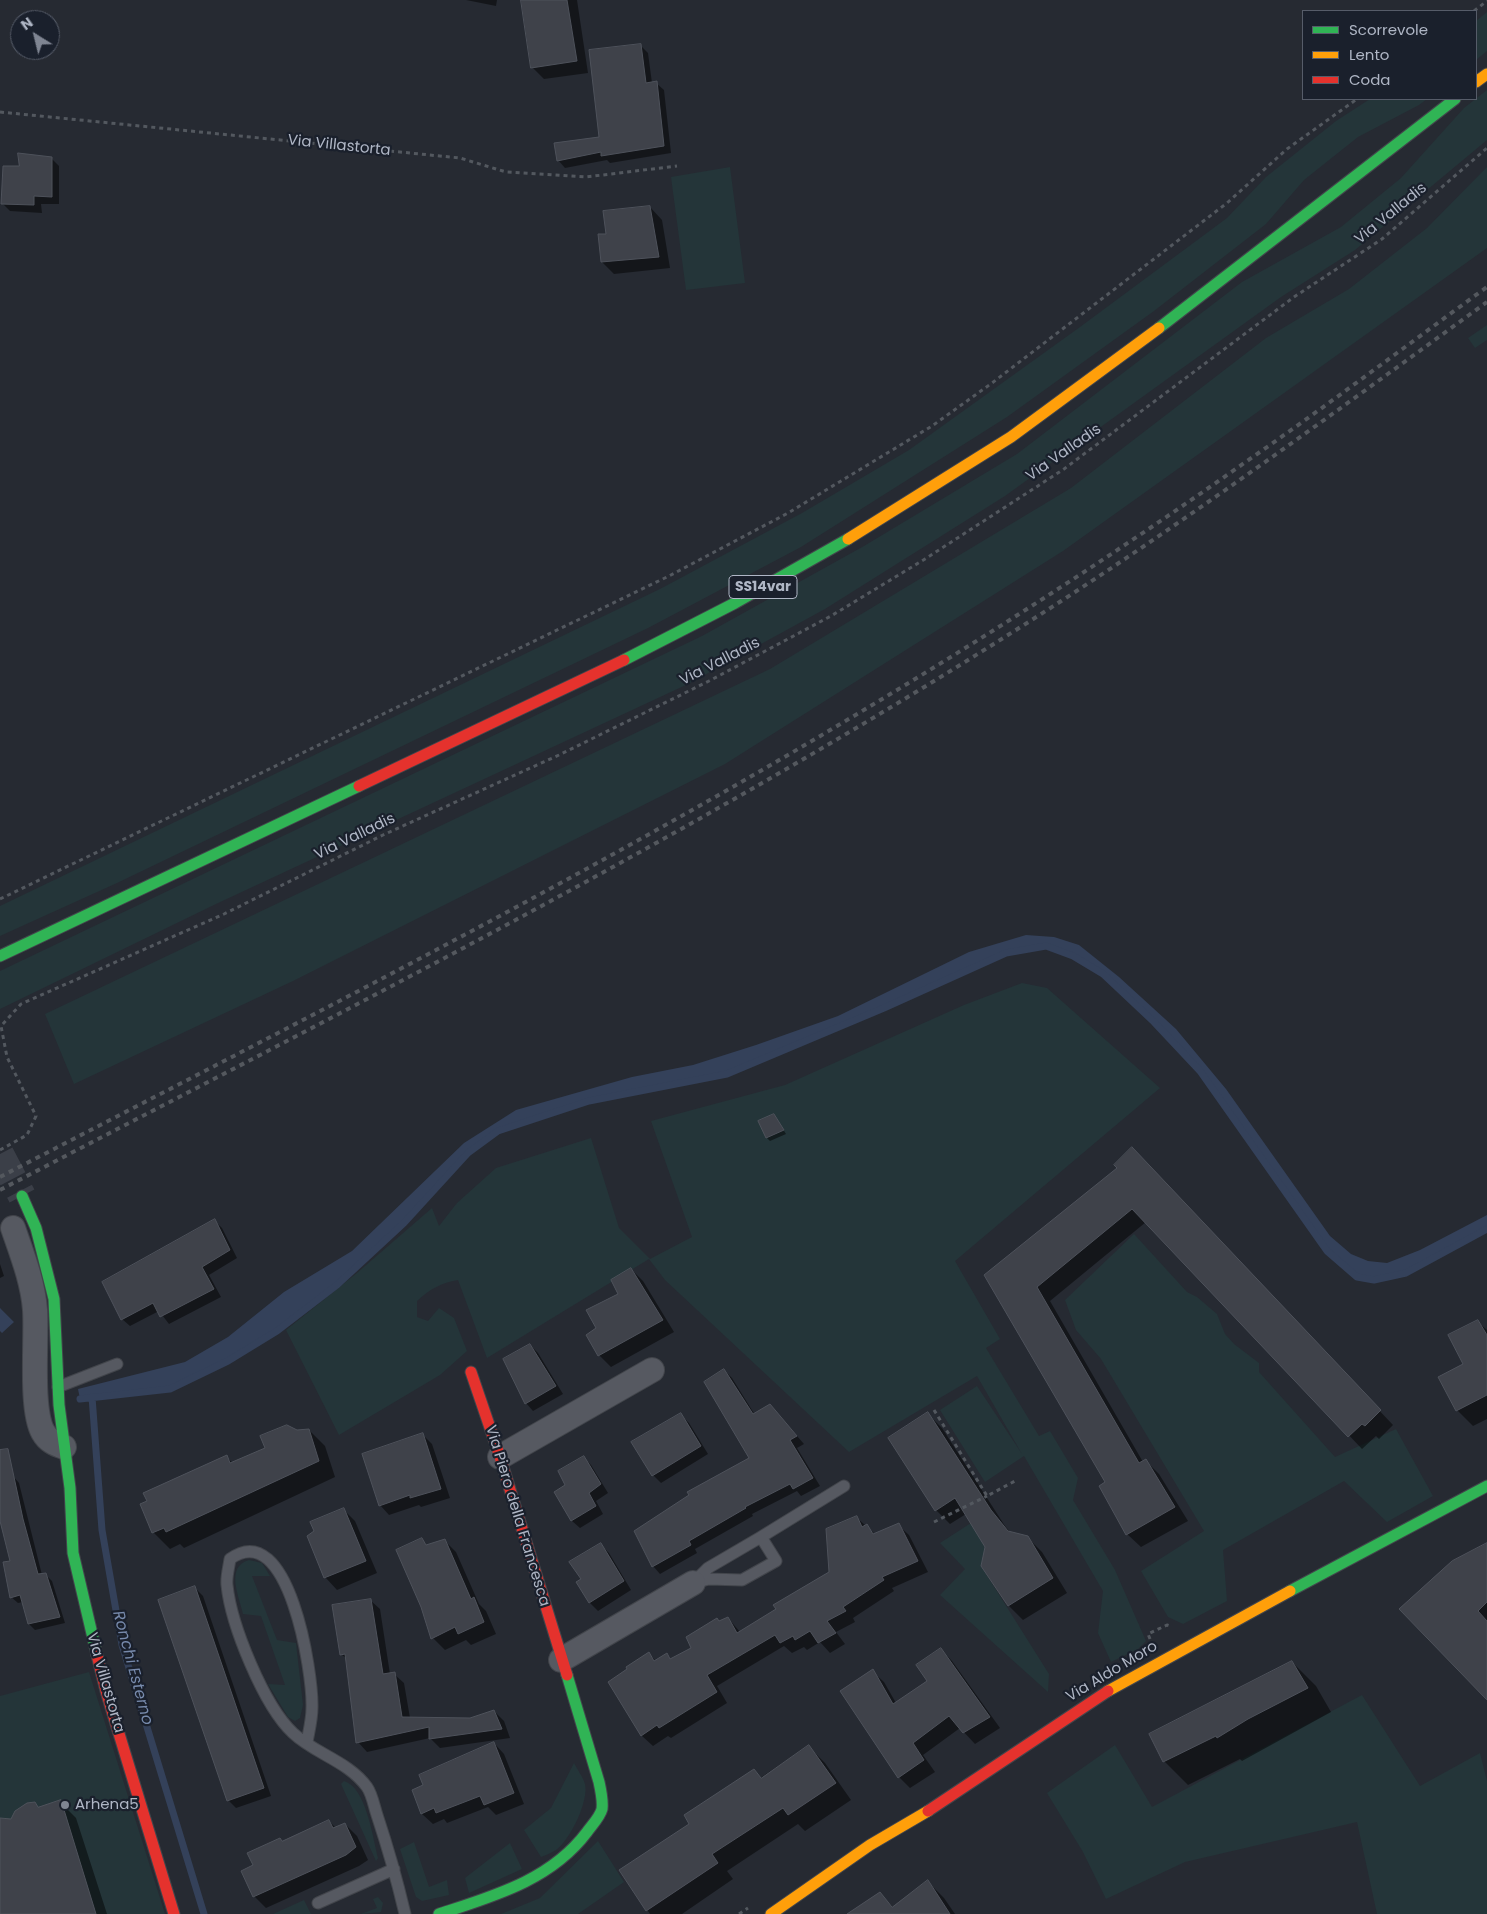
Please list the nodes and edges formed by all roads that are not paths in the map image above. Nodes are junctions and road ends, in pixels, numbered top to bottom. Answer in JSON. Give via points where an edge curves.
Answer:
{"nodes":[{"id":1,"x":1453,"y":100,"type":"edge"},
{"id":2,"x":0,"y":956,"type":"edge"},
{"id":3,"x":22,"y":1196,"type":"tunnel mouth"},
{"id":4,"x":13,"y":1228,"type":"dead end"},
{"id":5,"x":118,"y":1364,"type":"dead end"},
{"id":6,"x":652,"y":1370,"type":"dead end"},
{"id":7,"x":471,"y":1372,"type":"dead end"},
{"id":8,"x":58,"y":1387,"type":"junction"},
{"id":9,"x":64,"y":1447,"type":"junction"},
{"id":10,"x":500,"y":1457,"type":"junction"},
{"id":11,"x":844,"y":1486,"type":"dead end"},
{"id":12,"x":1487,"y":1486,"type":"edge"},
{"id":13,"x":761,"y":1537,"type":"junction"},
{"id":14,"x":694,"y":1583,"type":"junction"},
{"id":15,"x":561,"y":1660,"type":"junction"},
{"id":16,"x":307,"y":1742,"type":"junction"},
{"id":17,"x":394,"y":1869,"type":"junction"},
{"id":18,"x":318,"y":1903,"type":"dead end"},
{"id":19,"x":174,"y":1914,"type":"edge"},
{"id":20,"x":405,"y":1914,"type":"edge"},
{"id":21,"x":439,"y":1914,"type":"edge"},
{"id":22,"x":771,"y":1914,"type":"edge"}],
"edges":[{"from":1,"to":2,"type":"main road","number":"SS14var","via":[[1190,304],[1011,437],[830,550],[630,656]]},
{"from":3,"to":8,"type":"main road","name":"Via Villastorta","via":[[36,1228],[54,1299]]},
{"from":4,"to":9,"type":"street","via":[[35,1309],[37,1415],[43,1433],[50,1441]]},
{"from":5,"to":8,"type":"lane"},
{"from":6,"to":10,"type":"street"},
{"from":7,"to":10,"type":"main road","name":"Via Piero della Francesca"},
{"from":8,"to":9,"type":"main road","name":"Via Villastorta"},
{"from":9,"to":19,"type":"main road","name":"Via Villastorta","via":[[70,1488],[73,1553],[86,1616]]},
{"from":10,"to":15,"type":"main road","name":"Via Piero della Francesca"},
{"from":11,"to":13,"type":"lane"},
{"from":12,"to":22,"type":"main road","name":"Via Aldo Moro","via":[[1172,1654],[1089,1702]]},
{"from":13,"to":14,"type":"lane","via":[[708,1568]]},
{"from":13,"to":14,"type":"lane","via":[[776,1561],[742,1580],[708,1579]]},
{"from":14,"to":15,"type":"street"},
{"from":15,"to":21,"type":"main road","name":"Via Piero della Francesca","via":[[593,1758],[602,1809],[567,1858],[538,1876]]},
{"from":16,"to":16,"type":"lane","via":[[312,1709],[309,1670],[292,1599],[264,1555],[248,1550],[238,1552],[230,1559],[226,1584],[236,1622],[271,1704],[293,1733]]},
{"from":16,"to":17,"type":"lane","via":[[355,1774],[368,1788]]},
{"from":17,"to":18,"type":"lane"},
{"from":17,"to":20,"type":"lane"}]}
